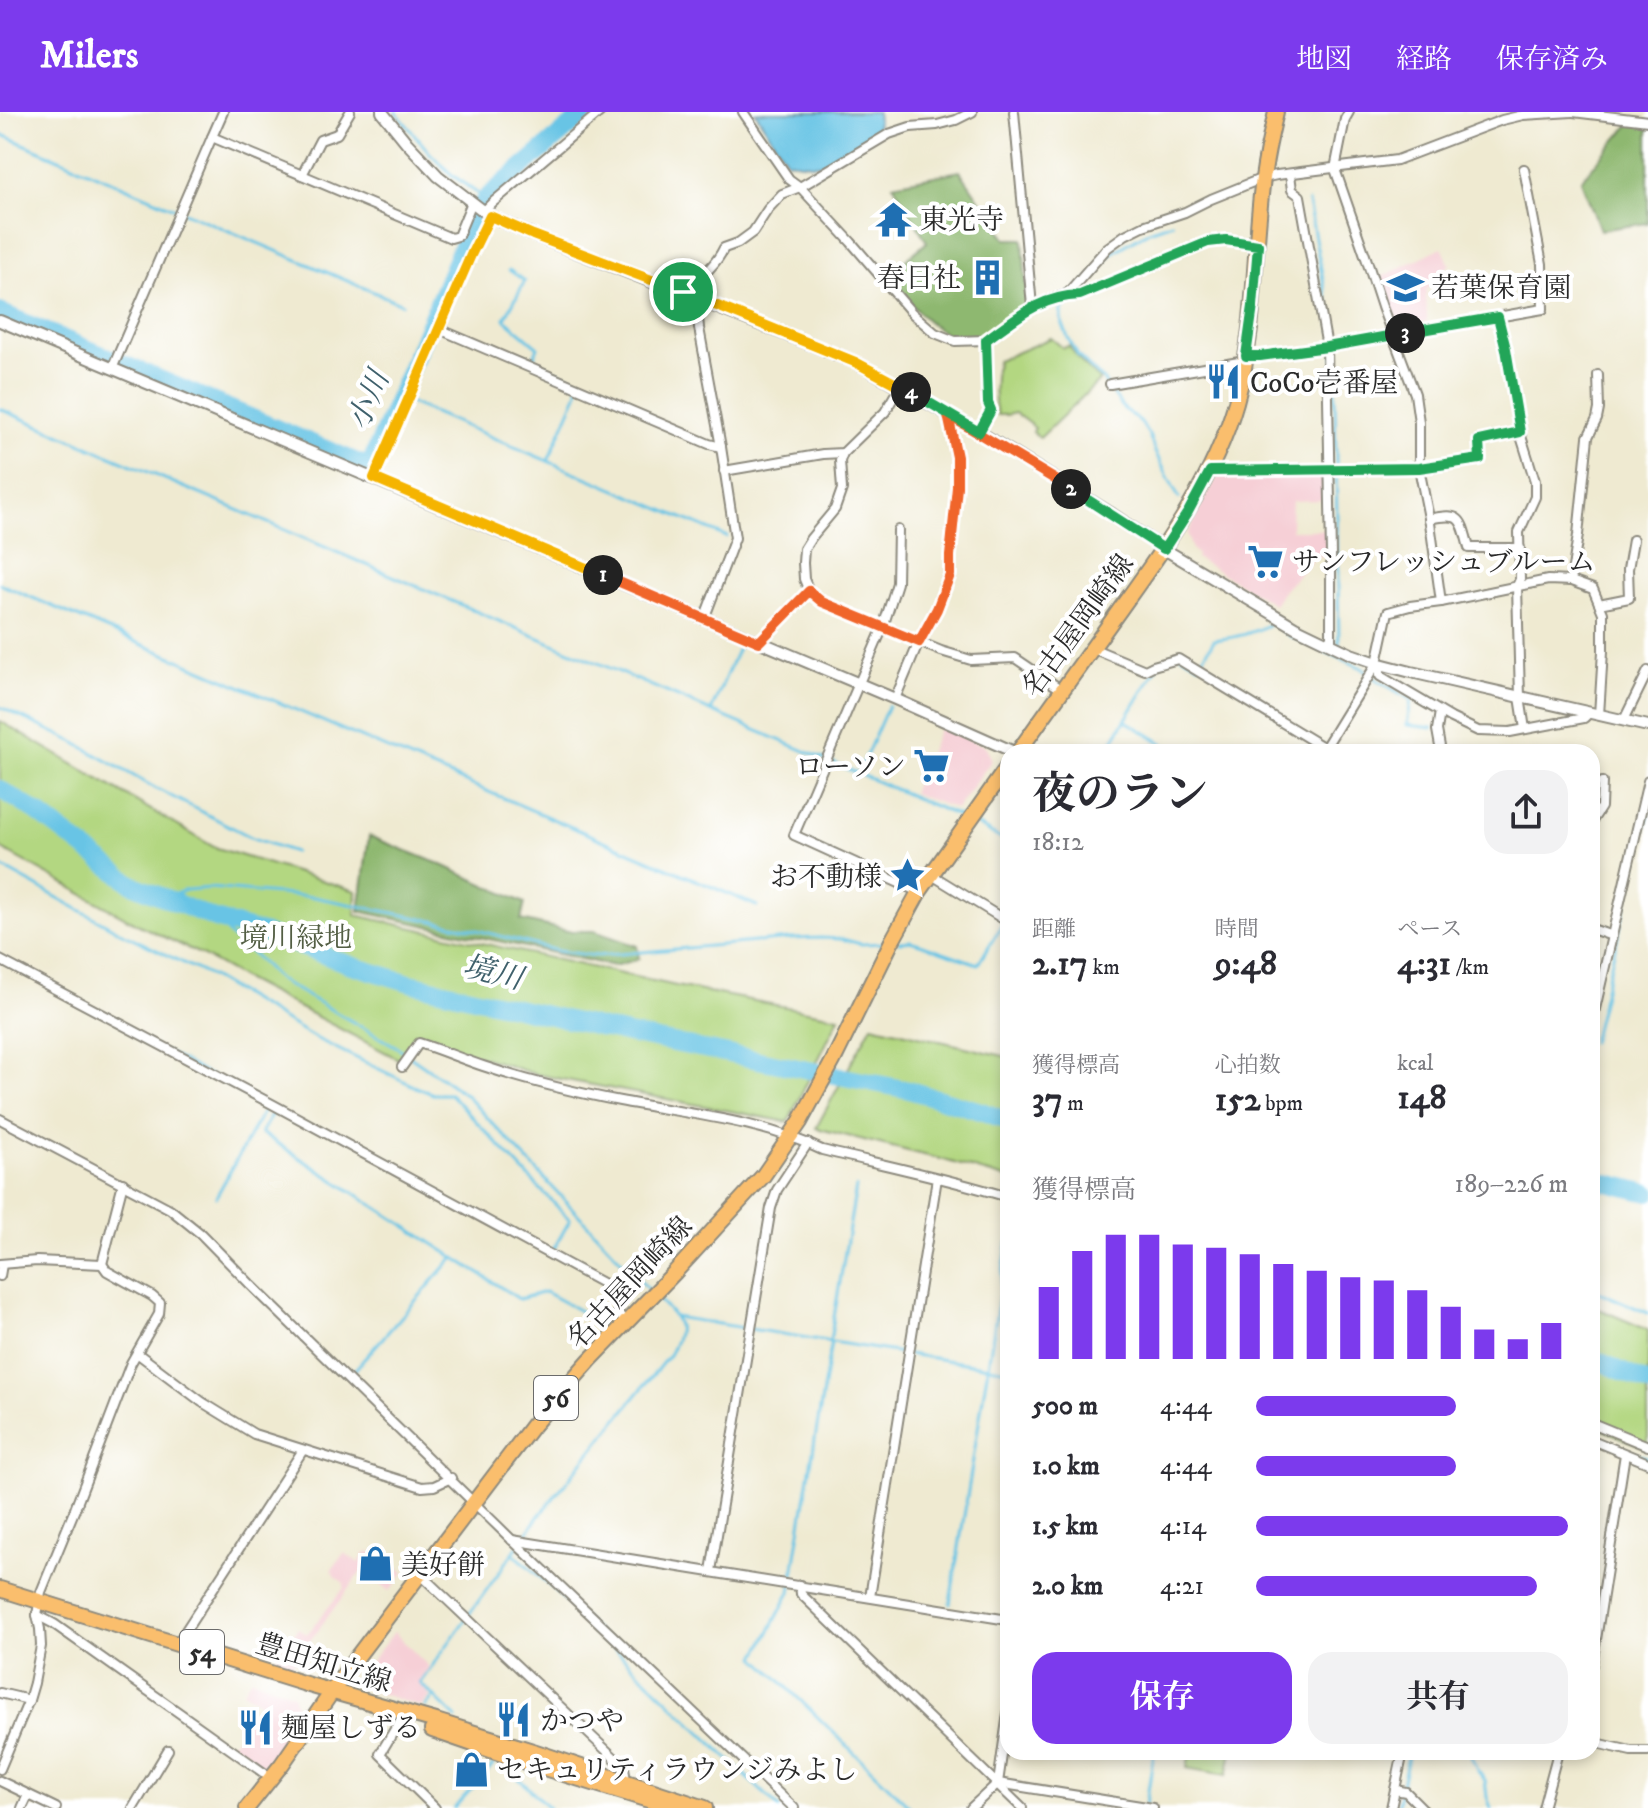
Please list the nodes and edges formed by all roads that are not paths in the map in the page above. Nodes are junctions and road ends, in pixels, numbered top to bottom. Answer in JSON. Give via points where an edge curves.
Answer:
{"nodes":[{"id":1,"x":223,"y":112,"type":"edge"},
{"id":2,"x":350,"y":112,"type":"edge"},
{"id":3,"x":382,"y":112,"type":"edge"},
{"id":4,"x":600,"y":112,"type":"edge"},
{"id":5,"x":743,"y":112,"type":"edge"},
{"id":6,"x":972,"y":112,"type":"edge"},
{"id":7,"x":1014,"y":112,"type":"edge"},
{"id":8,"x":1276,"y":112,"type":"edge"},
{"id":9,"x":1349,"y":112,"type":"edge"},
{"id":10,"x":1572,"y":112,"type":"edge"},
{"id":11,"x":955,"y":116,"type":"edge"},
{"id":12,"x":1648,"y":121,"type":"edge"},
{"id":13,"x":212,"y":137,"type":"junction"},
{"id":14,"x":1335,"y":169,"type":"junction"},
{"id":15,"x":1524,"y":169,"type":"dead end"},
{"id":16,"x":1290,"y":174,"type":"junction"},
{"id":17,"x":302,"y":175,"type":"junction"},
{"id":18,"x":1263,"y":178,"type":"junction"},
{"id":19,"x":800,"y":187,"type":"junction"},
{"id":20,"x":481,"y":209,"type":"junction"},
{"id":21,"x":1258,"y":245,"type":"junction"},
{"id":22,"x":683,"y":292,"type":"junction"},
{"id":23,"x":1066,"y":295,"type":"junction"},
{"id":24,"x":696,"y":297,"type":"junction"},
{"id":25,"x":1032,"y":306,"type":"junction"},
{"id":26,"x":1498,"y":317,"type":"junction"},
{"id":27,"x":0,"y":321,"type":"edge"},
{"id":28,"x":439,"y":329,"type":"junction"},
{"id":29,"x":1393,"y":336,"type":"junction"},
{"id":30,"x":986,"y":340,"type":"junction"},
{"id":31,"x":1327,"y":347,"type":"junction"},
{"id":32,"x":1246,"y":358,"type":"junction"},
{"id":33,"x":112,"y":369,"type":"junction"},
{"id":34,"x":1598,"y":375,"type":"dead end"},
{"id":35,"x":1110,"y":384,"type":"dead end"},
{"id":36,"x":900,"y":386,"type":"junction"},
{"id":37,"x":948,"y":415,"type":"junction"},
{"id":38,"x":979,"y":432,"type":"junction"},
{"id":39,"x":1520,"y":432,"type":"junction"},
{"id":40,"x":721,"y":447,"type":"junction"},
{"id":41,"x":843,"y":453,"type":"junction"},
{"id":42,"x":1419,"y":468,"type":"junction"},
{"id":43,"x":1328,"y":469,"type":"junction"},
{"id":44,"x":724,"y":471,"type":"junction"},
{"id":45,"x":1210,"y":471,"type":"junction"},
{"id":46,"x":374,"y":478,"type":"junction"},
{"id":47,"x":1429,"y":519,"type":"junction"},
{"id":48,"x":898,"y":530,"type":"dead end"},
{"id":49,"x":1633,"y":540,"type":"dead end"},
{"id":50,"x":1520,"y":548,"type":"junction"},
{"id":51,"x":1164,"y":549,"type":"junction"},
{"id":52,"x":1571,"y":581,"type":"junction"},
{"id":53,"x":1517,"y":586,"type":"junction"},
{"id":54,"x":809,"y":591,"type":"junction"},
{"id":55,"x":1441,"y":602,"type":"junction"},
{"id":56,"x":1599,"y":604,"type":"junction"},
{"id":57,"x":704,"y":619,"type":"junction"},
{"id":58,"x":883,"y":627,"type":"junction"},
{"id":59,"x":759,"y":642,"type":"junction"},
{"id":60,"x":919,"y":642,"type":"junction"},
{"id":61,"x":1331,"y":644,"type":"junction"},
{"id":62,"x":1092,"y":648,"type":"junction"},
{"id":63,"x":1378,"y":664,"type":"junction"},
{"id":64,"x":1648,"y":671,"type":"edge"},
{"id":65,"x":858,"y":683,"type":"junction"},
{"id":66,"x":1062,"y":690,"type":"junction"},
{"id":67,"x":1520,"y":697,"type":"junction"},
{"id":68,"x":895,"y":699,"type":"junction"},
{"id":69,"x":1440,"y":712,"type":"junction"},
{"id":70,"x":1594,"y":714,"type":"junction"},
{"id":71,"x":1624,"y":720,"type":"junction"},
{"id":72,"x":1648,"y":726,"type":"edge"},
{"id":73,"x":1525,"y":729,"type":"junction"},
{"id":74,"x":1022,"y":744,"type":"edge"},
{"id":75,"x":1315,"y":744,"type":"edge"},
{"id":76,"x":1330,"y":744,"type":"edge"},
{"id":77,"x":1440,"y":744,"type":"edge"},
{"id":78,"x":1000,"y":745,"type":"edge"},
{"id":79,"x":1000,"y":777,"type":"edge"},
{"id":80,"x":1648,"y":781,"type":"edge"},
{"id":81,"x":1602,"y":782,"type":"dead end"},
{"id":82,"x":1600,"y":809,"type":"edge"},
{"id":83,"x":932,"y":875,"type":"junction"},
{"id":84,"x":919,"y":892,"type":"junction"},
{"id":85,"x":1000,"y":917,"type":"edge"},
{"id":86,"x":1600,"y":932,"type":"edge"},
{"id":87,"x":1612,"y":936,"type":"junction"},
{"id":88,"x":0,"y":960,"type":"edge"},
{"id":89,"x":1600,"y":988,"type":"edge"},
{"id":90,"x":403,"y":1066,"type":"dead end"},
{"id":91,"x":0,"y":1119,"type":"edge"},
{"id":92,"x":789,"y":1138,"type":"junction"},
{"id":93,"x":808,"y":1143,"type":"junction"},
{"id":94,"x":937,"y":1178,"type":"junction"},
{"id":95,"x":123,"y":1183,"type":"junction"},
{"id":96,"x":1000,"y":1194,"type":"edge"},
{"id":97,"x":1,"y":1264,"type":"edge"},
{"id":98,"x":102,"y":1264,"type":"junction"},
{"id":99,"x":0,"y":1276,"type":"edge"},
{"id":100,"x":626,"y":1323,"type":"junction"},
{"id":101,"x":137,"y":1353,"type":"junction"},
{"id":102,"x":1600,"y":1426,"type":"edge"},
{"id":103,"x":1600,"y":1443,"type":"edge"},
{"id":104,"x":1648,"y":1446,"type":"edge"},
{"id":105,"x":303,"y":1450,"type":"junction"},
{"id":106,"x":1625,"y":1454,"type":"junction"},
{"id":107,"x":1648,"y":1463,"type":"edge"},
{"id":108,"x":451,"y":1478,"type":"junction"},
{"id":109,"x":475,"y":1503,"type":"junction"},
{"id":110,"x":512,"y":1540,"type":"junction"},
{"id":111,"x":711,"y":1571,"type":"junction"},
{"id":112,"x":420,"y":1574,"type":"junction"},
{"id":113,"x":800,"y":1585,"type":"junction"},
{"id":114,"x":0,"y":1589,"type":"edge"},
{"id":115,"x":870,"y":1597,"type":"junction"},
{"id":116,"x":38,"y":1608,"type":"junction"},
{"id":117,"x":1600,"y":1614,"type":"edge"},
{"id":118,"x":1000,"y":1619,"type":"edge"},
{"id":119,"x":177,"y":1644,"type":"junction"},
{"id":120,"x":333,"y":1692,"type":"junction"},
{"id":121,"x":0,"y":1693,"type":"edge"},
{"id":122,"x":29,"y":1700,"type":"junction"},
{"id":123,"x":404,"y":1714,"type":"junction"},
{"id":124,"x":1600,"y":1744,"type":"edge"},
{"id":125,"x":168,"y":1750,"type":"dead end"},
{"id":126,"x":1648,"y":1751,"type":"edge"},
{"id":127,"x":1001,"y":1760,"type":"edge"},
{"id":128,"x":1401,"y":1760,"type":"edge"},
{"id":129,"x":1556,"y":1760,"type":"edge"},
{"id":130,"x":0,"y":1769,"type":"edge"},
{"id":131,"x":271,"y":1778,"type":"junction"},
{"id":132,"x":0,"y":1781,"type":"edge"},
{"id":133,"x":626,"y":1781,"type":"junction"},
{"id":134,"x":998,"y":1783,"type":"junction"},
{"id":135,"x":1395,"y":1790,"type":"junction"},
{"id":136,"x":28,"y":1795,"type":"junction"},
{"id":137,"x":672,"y":1807,"type":"edge"},
{"id":138,"x":22,"y":1808,"type":"edge"},
{"id":139,"x":56,"y":1808,"type":"edge"},
{"id":140,"x":133,"y":1808,"type":"edge"},
{"id":141,"x":247,"y":1808,"type":"edge"},
{"id":142,"x":435,"y":1808,"type":"edge"},
{"id":143,"x":705,"y":1808,"type":"edge"},
{"id":144,"x":794,"y":1808,"type":"edge"},
{"id":145,"x":971,"y":1808,"type":"edge"},
{"id":146,"x":1022,"y":1808,"type":"edge"},
{"id":147,"x":1153,"y":1808,"type":"edge"},
{"id":148,"x":1391,"y":1808,"type":"edge"},
{"id":149,"x":1422,"y":1808,"type":"edge"},
{"id":150,"x":1543,"y":1808,"type":"edge"}],
"edges":[{"from":1,"to":13,"type":"street"},
{"from":2,"to":17,"type":"street","via":[[337,134],[320,140]]},
{"from":3,"to":20,"type":"street","via":[[438,176]]},
{"from":4,"to":20,"type":"street"},
{"from":5,"to":19,"type":"street"},
{"from":6,"to":11,"type":"street"},
{"from":7,"to":25,"type":"street"},
{"from":8,"to":18,"type":"main road","name":"名古屋岡崎線"},
{"from":9,"to":14,"type":"street"},
{"from":10,"to":12,"type":"street"},
{"from":10,"to":14,"type":"street","via":[[1502,120],[1397,160]]},
{"from":11,"to":19,"type":"street","via":[[889,134]]},
{"from":13,"to":17,"type":"street"},
{"from":13,"to":33,"type":"street"},
{"from":14,"to":16,"type":"street"},
{"from":14,"to":29,"type":"street"},
{"from":15,"to":26,"type":"street","via":[[1542,264],[1543,309]]},
{"from":16,"to":18,"type":"street"},
{"from":16,"to":31,"type":"street","via":[[1292,190],[1300,196]]},
{"from":17,"to":20,"type":"street","via":[[451,238]]},
{"from":18,"to":21,"type":"main road","name":"名古屋岡崎線"},
{"from":18,"to":23,"type":"street","via":[[1125,235]]},
{"from":19,"to":22,"type":"street","via":[[782,194],[753,232],[724,248]]},
{"from":19,"to":30,"type":"street","via":[[935,333],[955,341]]},
{"from":20,"to":22,"type":"street","via":[[533,235]]},
{"from":20,"to":28,"type":"street"},
{"from":21,"to":23,"type":"street","via":[[1208,242],[1080,295]]},
{"from":21,"to":32,"type":"main road","name":"名古屋岡崎線"},
{"from":22,"to":24,"type":"street"},
{"from":23,"to":25,"type":"street"},
{"from":24,"to":36,"type":"street","via":[[855,362]]},
{"from":24,"to":40,"type":"street"},
{"from":25,"to":30,"type":"street"},
{"from":26,"to":29,"type":"street"},
{"from":26,"to":39,"type":"street"},
{"from":27,"to":33,"type":"street"},
{"from":28,"to":40,"type":"street"},
{"from":28,"to":46,"type":"street"},
{"from":29,"to":31,"type":"street"},
{"from":29,"to":42,"type":"street","via":[[1415,394]]},
{"from":30,"to":38,"type":"street","via":[[991,410]]},
{"from":31,"to":32,"type":"street"},
{"from":31,"to":43,"type":"street"},
{"from":32,"to":35,"type":"street"},
{"from":32,"to":45,"type":"main road","name":"名古屋岡崎線"},
{"from":33,"to":46,"type":"street"},
{"from":34,"to":52,"type":"street","via":[[1599,409],[1588,437]]},
{"from":36,"to":37,"type":"street"},
{"from":36,"to":41,"type":"street","via":[[885,412]]},
{"from":37,"to":38,"type":"street"},
{"from":37,"to":60,"type":"street","via":[[957,457],[950,575]]},
{"from":38,"to":51,"type":"street"},
{"from":39,"to":42,"type":"street","via":[[1479,441],[1480,459]]},
{"from":39,"to":50,"type":"street","via":[[1535,481],[1535,497],[1519,532]]},
{"from":40,"to":44,"type":"street"},
{"from":41,"to":44,"type":"street"},
{"from":41,"to":54,"type":"street","via":[[842,489],[835,509],[804,549]]},
{"from":42,"to":43,"type":"street"},
{"from":42,"to":47,"type":"street"},
{"from":43,"to":45,"type":"street"},
{"from":43,"to":61,"type":"street"},
{"from":44,"to":57,"type":"street","via":[[735,538]]},
{"from":45,"to":51,"type":"main road","name":"名古屋岡崎線"},
{"from":46,"to":57,"type":"street"},
{"from":47,"to":50,"type":"street","via":[[1447,515],[1459,520],[1469,548]]},
{"from":47,"to":55,"type":"street"},
{"from":48,"to":58,"type":"street","via":[[897,583]]},
{"from":49,"to":56,"type":"street","via":[[1629,598]]},
{"from":50,"to":53,"type":"street"},
{"from":51,"to":61,"type":"street"},
{"from":51,"to":62,"type":"main road","name":"名古屋岡崎線"},
{"from":52,"to":53,"type":"street"},
{"from":52,"to":56,"type":"street","via":[[1593,589]]},
{"from":53,"to":55,"type":"street"},
{"from":53,"to":67,"type":"street"},
{"from":54,"to":58,"type":"street","via":[[822,602]]},
{"from":54,"to":59,"type":"street"},
{"from":55,"to":63,"type":"street","via":[[1388,612]]},
{"from":56,"to":70,"type":"street","via":[[1603,638]]},
{"from":57,"to":59,"type":"street"},
{"from":58,"to":60,"type":"street"},
{"from":58,"to":65,"type":"street"},
{"from":59,"to":65,"type":"street"},
{"from":60,"to":66,"type":"street","via":[[971,660],[1015,658]]},
{"from":60,"to":68,"type":"street"},
{"from":61,"to":63,"type":"street"},
{"from":62,"to":66,"type":"main road","name":"名古屋岡崎線"},
{"from":62,"to":75,"type":"street","via":[[1145,670],[1178,659]]},
{"from":63,"to":67,"type":"street"},
{"from":63,"to":69,"type":"street","via":[[1380,676]]},
{"from":63,"to":76,"type":"street"},
{"from":64,"to":71,"type":"street"},
{"from":65,"to":68,"type":"street"},
{"from":65,"to":84,"type":"street","via":[[794,835]]},
{"from":66,"to":74,"type":"main road","name":"名古屋岡崎線"},
{"from":67,"to":70,"type":"street"},
{"from":67,"to":73,"type":"street"},
{"from":68,"to":78,"type":"street"},
{"from":69,"to":73,"type":"street","via":[[1478,731]]},
{"from":69,"to":77,"type":"street"},
{"from":70,"to":71,"type":"street"},
{"from":70,"to":73,"type":"street"},
{"from":71,"to":72,"type":"street"},
{"from":79,"to":83,"type":"main road","name":"名古屋岡崎線","number":"56"},
{"from":80,"to":87,"type":"street"},
{"from":81,"to":82,"type":"street"},
{"from":83,"to":84,"type":"main road","name":"名古屋岡崎線","number":"56"},
{"from":83,"to":85,"type":"street"},
{"from":84,"to":92,"type":"main road","name":"名古屋岡崎線","number":"56"},
{"from":86,"to":87,"type":"street"},
{"from":87,"to":89,"type":"street"},
{"from":88,"to":100,"type":"street","via":[[619,1292],[618,1313]]},
{"from":90,"to":92,"type":"street","via":[[419,1043],[553,1086],[730,1120]]},
{"from":91,"to":95,"type":"street"},
{"from":92,"to":93,"type":"street"},
{"from":92,"to":100,"type":"main road","name":"名古屋岡崎線","number":"56","via":[[763,1176]]},
{"from":93,"to":94,"type":"street"},
{"from":93,"to":111,"type":"street","via":[[771,1208]]},
{"from":94,"to":96,"type":"street"},
{"from":94,"to":115,"type":"street"},
{"from":95,"to":98,"type":"street"},
{"from":95,"to":108,"type":"street","via":[[201,1234]]},
{"from":97,"to":98,"type":"street"},
{"from":97,"to":99,"type":"street"},
{"from":98,"to":101,"type":"street","via":[[160,1303]]},
{"from":100,"to":109,"type":"main road","name":"名古屋岡崎線","number":"56","via":[[533,1425]]},
{"from":101,"to":105,"type":"street","via":[[231,1421]]},
{"from":101,"to":116,"type":"street"},
{"from":102,"to":104,"type":"street"},
{"from":103,"to":106,"type":"street"},
{"from":105,"to":108,"type":"street","via":[[422,1487]]},
{"from":105,"to":119,"type":"street"},
{"from":106,"to":107,"type":"street"},
{"from":106,"to":117,"type":"street"},
{"from":108,"to":109,"type":"street"},
{"from":109,"to":110,"type":"street"},
{"from":109,"to":112,"type":"main road","name":"名古屋岡崎線","number":"56"},
{"from":110,"to":111,"type":"street"},
{"from":110,"to":144,"type":"street"},
{"from":111,"to":113,"type":"street"},
{"from":112,"to":120,"type":"main road","name":"名古屋岡崎線","number":"56"},
{"from":112,"to":133,"type":"street","via":[[624,1767]]},
{"from":113,"to":115,"type":"street"},
{"from":113,"to":134,"type":"street","via":[[801,1594]]},
{"from":114,"to":116,"type":"main road","name":"豊田知立線","number":"54"},
{"from":115,"to":118,"type":"street"},
{"from":116,"to":119,"type":"main road","name":"豊田知立線","number":"54"},
{"from":116,"to":122,"type":"street","via":[[41,1646]]},
{"from":116,"to":131,"type":"street"},
{"from":119,"to":120,"type":"main road","name":"豊田知立線","number":"54"},
{"from":120,"to":123,"type":"main road","name":"豊田知立線","number":"54"},
{"from":120,"to":131,"type":"main road","name":"名古屋岡崎線","number":"56"},
{"from":121,"to":122,"type":"street"},
{"from":122,"to":130,"type":"street"},
{"from":123,"to":133,"type":"main road","name":"豊田知立線","number":"54"},
{"from":123,"to":137,"type":"main road","name":"豊田知立線","number":"54","via":[[431,1730]]},
{"from":123,"to":142,"type":"street","via":[[380,1754]]},
{"from":124,"to":126,"type":"street"},
{"from":125,"to":140,"type":"street"},
{"from":127,"to":134,"type":"street"},
{"from":128,"to":135,"type":"street"},
{"from":129,"to":150,"type":"street"},
{"from":131,"to":141,"type":"main road","name":"名古屋岡崎線","number":"56"},
{"from":132,"to":136,"type":"street"},
{"from":133,"to":143,"type":"main road","name":"豊田知立線","number":"54"},
{"from":134,"to":145,"type":"street"},
{"from":134,"to":146,"type":"street"},
{"from":134,"to":147,"type":"street"},
{"from":135,"to":148,"type":"street"},
{"from":135,"to":149,"type":"street","via":[[1406,1792]]},
{"from":136,"to":138,"type":"street"},
{"from":136,"to":139,"type":"street"}]}
